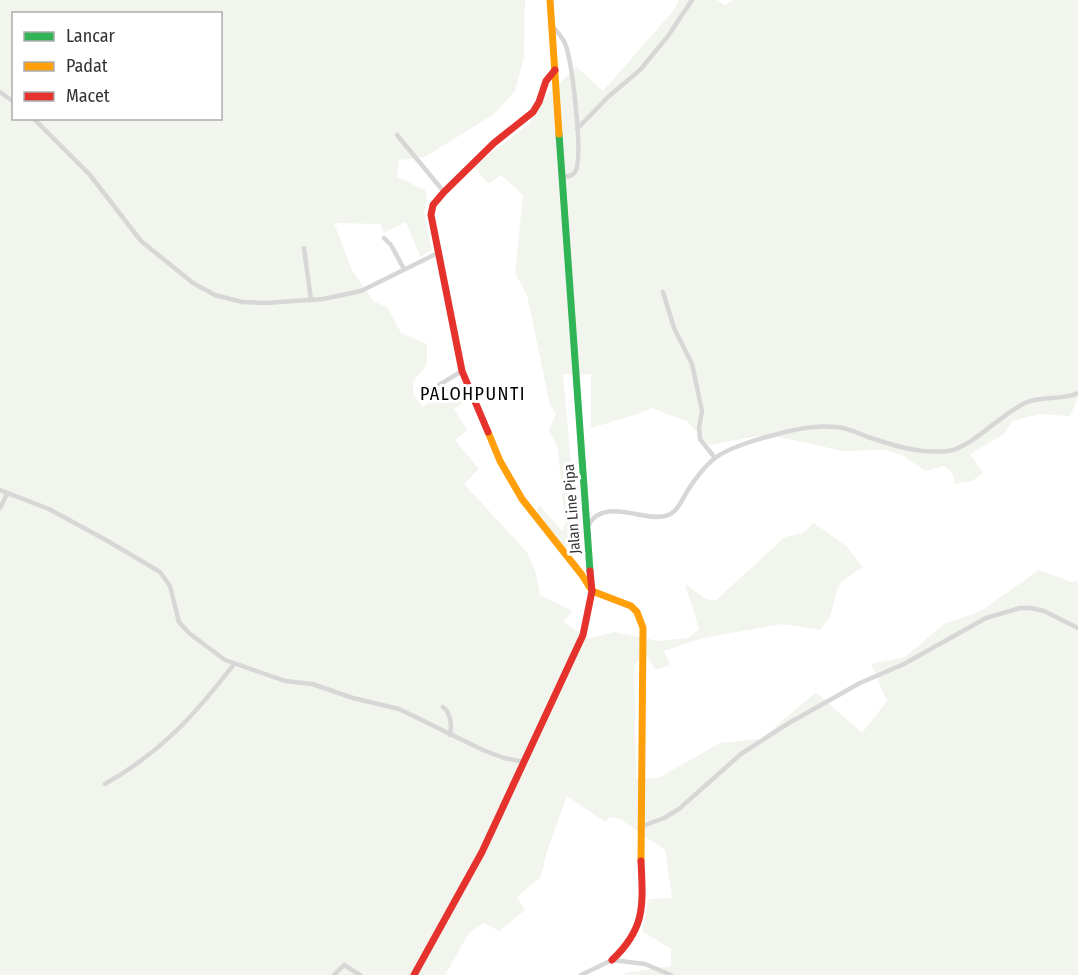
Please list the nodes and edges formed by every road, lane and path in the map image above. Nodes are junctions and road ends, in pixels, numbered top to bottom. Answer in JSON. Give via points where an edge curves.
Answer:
{"nodes":[{"id":1,"x":550,"y":0,"type":"edge"},
{"id":2,"x":692,"y":0,"type":"edge"},
{"id":3,"x":553,"y":27,"type":"junction"},
{"id":4,"x":555,"y":70,"type":"junction"},
{"id":5,"x":35,"y":120,"type":"edge"},
{"id":6,"x":577,"y":129,"type":"junction"},
{"id":7,"x":397,"y":135,"type":"dead end"},
{"id":8,"x":562,"y":177,"type":"junction"},
{"id":9,"x":444,"y":192,"type":"junction"},
{"id":10,"x":384,"y":238,"type":"dead end"},
{"id":11,"x":304,"y":248,"type":"dead end"},
{"id":12,"x":440,"y":252,"type":"junction"},
{"id":13,"x":404,"y":269,"type":"junction"},
{"id":14,"x":663,"y":292,"type":"dead end"},
{"id":15,"x":311,"y":300,"type":"junction"},
{"id":16,"x":462,"y":371,"type":"junction"},
{"id":17,"x":439,"y":385,"type":"dead end"},
{"id":18,"x":1078,"y":393,"type":"edge"},
{"id":19,"x":715,"y":458,"type":"junction"},
{"id":20,"x":0,"y":490,"type":"edge"},
{"id":21,"x":8,"y":494,"type":"junction"},
{"id":22,"x":0,"y":507,"type":"edge"},
{"id":23,"x":587,"y":528,"type":"junction"},
{"id":24,"x":592,"y":591,"type":"junction"},
{"id":25,"x":1078,"y":628,"type":"edge"},
{"id":26,"x":234,"y":664,"type":"junction"},
{"id":27,"x":443,"y":707,"type":"dead end"},
{"id":28,"x":450,"y":735,"type":"junction"},
{"id":29,"x":525,"y":762,"type":"junction"},
{"id":30,"x":105,"y":784,"type":"dead end"},
{"id":31,"x":643,"y":826,"type":"junction"},
{"id":32,"x":612,"y":960,"type":"junction"},
{"id":33,"x":334,"y":975,"type":"edge"},
{"id":34,"x":360,"y":975,"type":"edge"},
{"id":35,"x":414,"y":975,"type":"edge"},
{"id":36,"x":581,"y":975,"type":"edge"},
{"id":37,"x":671,"y":975,"type":"edge"}],
"edges":[{"from":1,"to":3,"type":"street","name":"Jalan Line Pipa"},
{"from":2,"to":6,"type":"street","via":[[640,70]]},
{"from":3,"to":4,"type":"street","name":"Jalan Line Pipa"},
{"from":3,"to":6,"type":"street","via":[[565,43],[570,60]]},
{"from":4,"to":8,"type":"street","name":"Jalan Line Pipa"},
{"from":4,"to":9,"type":"street","via":[[533,112],[494,143]]},
{"from":5,"to":15,"type":"street","via":[[90,175],[141,241],[193,283],[215,295],[242,302]]},
{"from":6,"to":8,"type":"street","via":[[576,168],[572,175]]},
{"from":7,"to":9,"type":"street"},
{"from":8,"to":23,"type":"street","name":"Jalan Line Pipa"},
{"from":9,"to":12,"type":"street","via":[[433,205],[431,215]]},
{"from":10,"to":13,"type":"street"},
{"from":11,"to":15,"type":"street"},
{"from":12,"to":13,"type":"street"},
{"from":12,"to":16,"type":"street"},
{"from":13,"to":15,"type":"street","via":[[361,291]]},
{"from":14,"to":19,"type":"street","via":[[692,364],[702,411],[700,439]]},
{"from":16,"to":17,"type":"street"},
{"from":16,"to":24,"type":"street","via":[[516,491]]},
{"from":18,"to":19,"type":"street","via":[[1025,403],[967,443],[947,451],[908,450],[844,429],[822,427],[776,434]]},
{"from":19,"to":23,"type":"street","via":[[690,486],[682,503],[666,515],[605,512]]},
{"from":20,"to":21,"type":"street"},
{"from":21,"to":22,"type":"street"},
{"from":21,"to":26,"type":"street","via":[[49,509],[160,572],[170,586],[179,622],[206,648]]},
{"from":23,"to":24,"type":"street","name":"Jalan Line Pipa"},
{"from":24,"to":29,"type":"street","name":"Jalan Line Pipa","via":[[583,635]]},
{"from":24,"to":31,"type":"street","via":[[631,606],[643,628]]},
{"from":25,"to":31,"type":"street","via":[[1031,608],[986,618],[779,729],[741,754],[679,809]]},
{"from":26,"to":28,"type":"street","via":[[285,681],[312,684],[388,705]]},
{"from":26,"to":30,"type":"street","via":[[180,729],[138,765]]},
{"from":27,"to":28,"type":"street","via":[[449,715]]},
{"from":28,"to":29,"type":"street","via":[[504,758]]},
{"from":29,"to":35,"type":"street","name":"Jalan Line Pipa","via":[[482,852]]},
{"from":31,"to":32,"type":"street","via":[[640,918],[630,941]]},
{"from":32,"to":36,"type":"street"},
{"from":32,"to":37,"type":"street","via":[[645,964]]},
{"from":33,"to":34,"type":"street","via":[[344,965]]}]}
